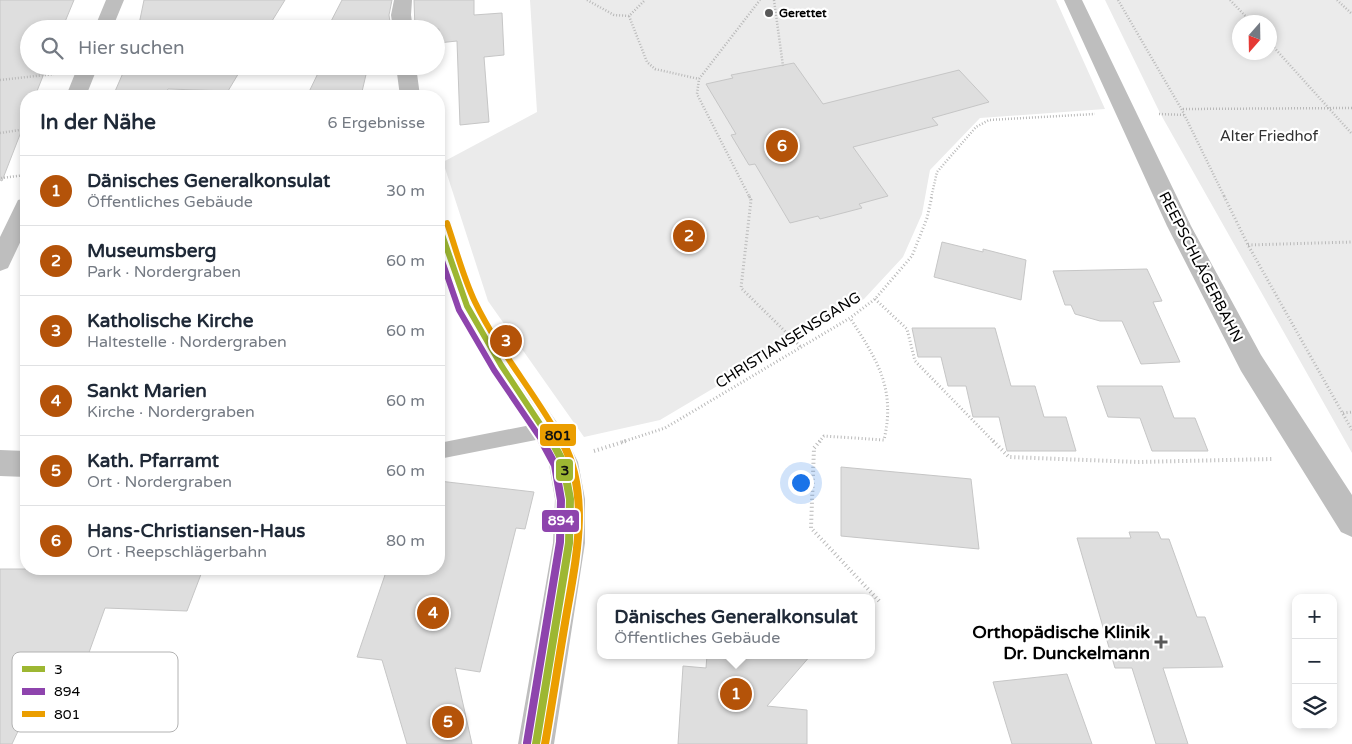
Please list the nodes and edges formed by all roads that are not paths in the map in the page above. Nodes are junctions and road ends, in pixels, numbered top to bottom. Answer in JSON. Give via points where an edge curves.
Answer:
{"nodes":[{"id":1,"x":115,"y":0,"type":"edge"},
{"id":2,"x":403,"y":0,"type":"edge"},
{"id":3,"x":1073,"y":0,"type":"edge"},
{"id":4,"x":107,"y":20,"type":"edge"},
{"id":5,"x":402,"y":20,"type":"edge"},
{"id":6,"x":84,"y":75,"type":"edge"},
{"id":7,"x":407,"y":75,"type":"edge"},
{"id":8,"x":78,"y":90,"type":"edge"},
{"id":9,"x":409,"y":90,"type":"edge"},
{"id":10,"x":20,"y":219,"type":"edge"},
{"id":11,"x":445,"y":243,"type":"edge"},
{"id":12,"x":0,"y":262,"type":"edge"},
{"id":13,"x":546,"y":430,"type":"junction"},
{"id":14,"x":445,"y":449,"type":"edge"},
{"id":15,"x":0,"y":464,"type":"edge"},
{"id":16,"x":20,"y":464,"type":"edge"},
{"id":17,"x":1352,"y":522,"type":"edge"},
{"id":18,"x":536,"y":744,"type":"edge"}],
"edges":[{"from":1,"to":4,"type":"street"},
{"from":2,"to":5,"type":"street"},
{"from":3,"to":17,"type":"street","name":"REEPSCHLÄGERBAHN","via":[[1179,226],[1251,363]]},
{"from":6,"to":8,"type":"street"},
{"from":7,"to":9,"type":"street"},
{"from":10,"to":12,"type":"street"},
{"from":11,"to":13,"type":"street","via":[[467,306],[501,365]]},
{"from":13,"to":14,"type":"lane"},
{"from":13,"to":18,"type":"street","via":[[563,462],[570,500],[569,543]]},
{"from":15,"to":16,"type":"street"}]}
